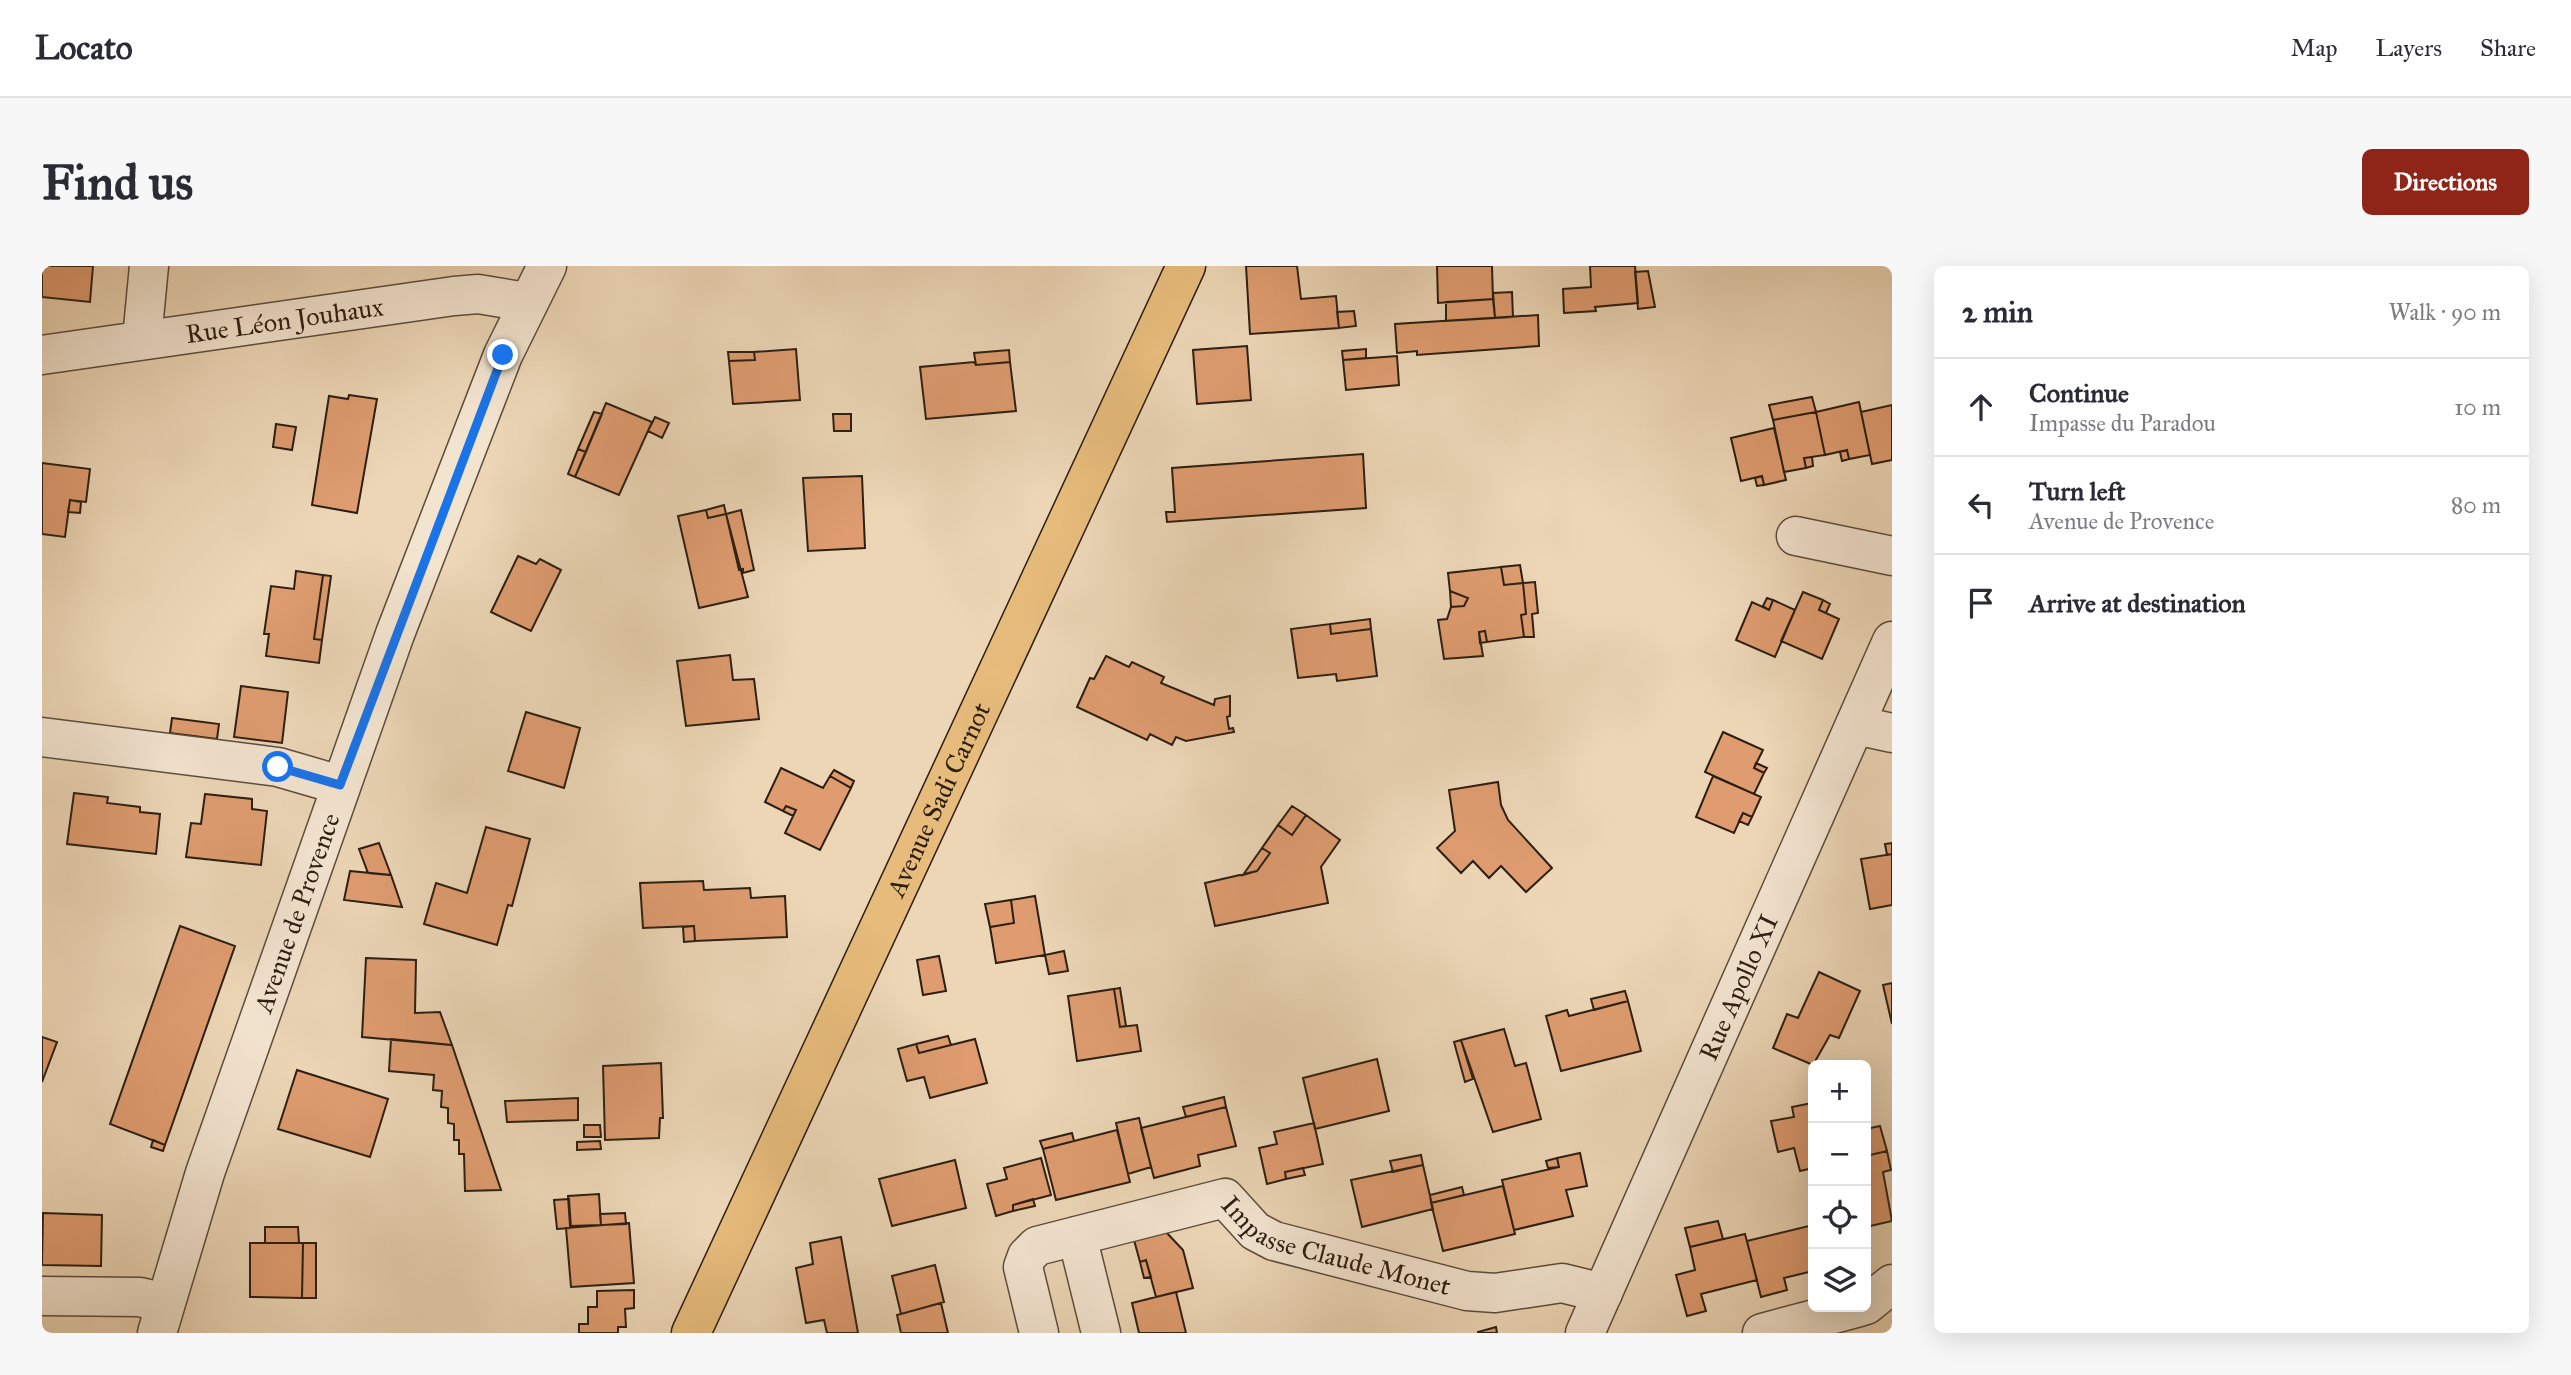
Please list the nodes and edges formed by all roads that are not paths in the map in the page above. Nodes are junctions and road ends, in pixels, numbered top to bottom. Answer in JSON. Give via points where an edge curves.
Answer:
{"nodes":[{"id":1,"x":149,"y":266,"type":"edge"},
{"id":2,"x":547,"y":266,"type":"edge"},
{"id":3,"x":1186,"y":266,"type":"edge"},
{"id":4,"x":527,"y":302,"type":"junction"},
{"id":5,"x":142,"y":339,"type":"junction"},
{"id":6,"x":42,"y":355,"type":"edge"},
{"id":7,"x":1796,"y":536,"type":"dead end"},
{"id":8,"x":1892,"y":555,"type":"edge"},
{"id":9,"x":1892,"y":641,"type":"edge"},
{"id":10,"x":1855,"y":725,"type":"junction"},
{"id":11,"x":1892,"y":733,"type":"edge"},
{"id":12,"x":42,"y":737,"type":"edge"},
{"id":13,"x":340,"y":785,"type":"junction"},
{"id":14,"x":1077,"y":1236,"type":"junction"},
{"id":15,"x":1892,"y":1284,"type":"edge"},
{"id":16,"x":1603,"y":1293,"type":"junction"},
{"id":17,"x":42,"y":1296,"type":"edge"},
{"id":18,"x":1871,"y":1301,"type":"edge"},
{"id":19,"x":1841,"y":1312,"type":"edge"},
{"id":20,"x":161,"y":1318,"type":"edge"},
{"id":21,"x":691,"y":1333,"type":"edge"},
{"id":22,"x":1039,"y":1333,"type":"edge"},
{"id":23,"x":1101,"y":1333,"type":"edge"},
{"id":24,"x":1585,"y":1333,"type":"edge"},
{"id":25,"x":1762,"y":1333,"type":"edge"}],
"edges":[{"from":1,"to":5,"type":"street"},
{"from":2,"to":4,"type":"street","name":"Avenue de Provence"},
{"from":3,"to":21,"type":"main road","name":"Avenue Sadi Carnot"},
{"from":4,"to":5,"type":"street","name":"Rue Léon Jouhaux","via":[[478,294],[454,296]]},
{"from":4,"to":13,"type":"street","name":"Avenue de Provence"},
{"from":5,"to":6,"type":"street","name":"Rue Léon Jouhaux"},
{"from":7,"to":8,"type":"street"},
{"from":9,"to":10,"type":"street","name":"Rue Apollo XI"},
{"from":10,"to":11,"type":"street"},
{"from":10,"to":16,"type":"street","name":"Rue Apollo XI"},
{"from":12,"to":13,"type":"street","via":[[278,767]]},
{"from":13,"to":20,"type":"street","name":"Avenue de Provence","via":[[205,1173]]},
{"from":14,"to":16,"type":"street","name":"Impasse Claude Monet","via":[[1225,1198],[1255,1231],[1274,1241],[1444,1286],[1495,1293],[1562,1283]]},
{"from":14,"to":22,"type":"street","name":"Impasse Claude Monet","via":[[1037,1246],[1027,1256],[1023,1267]]},
{"from":14,"to":23,"type":"street"},
{"from":15,"to":18,"type":"street"},
{"from":16,"to":24,"type":"street","name":"Rue Apollo XI"},
{"from":17,"to":20,"type":"street","via":[[140,1297]]},
{"from":19,"to":25,"type":"street"}]}
